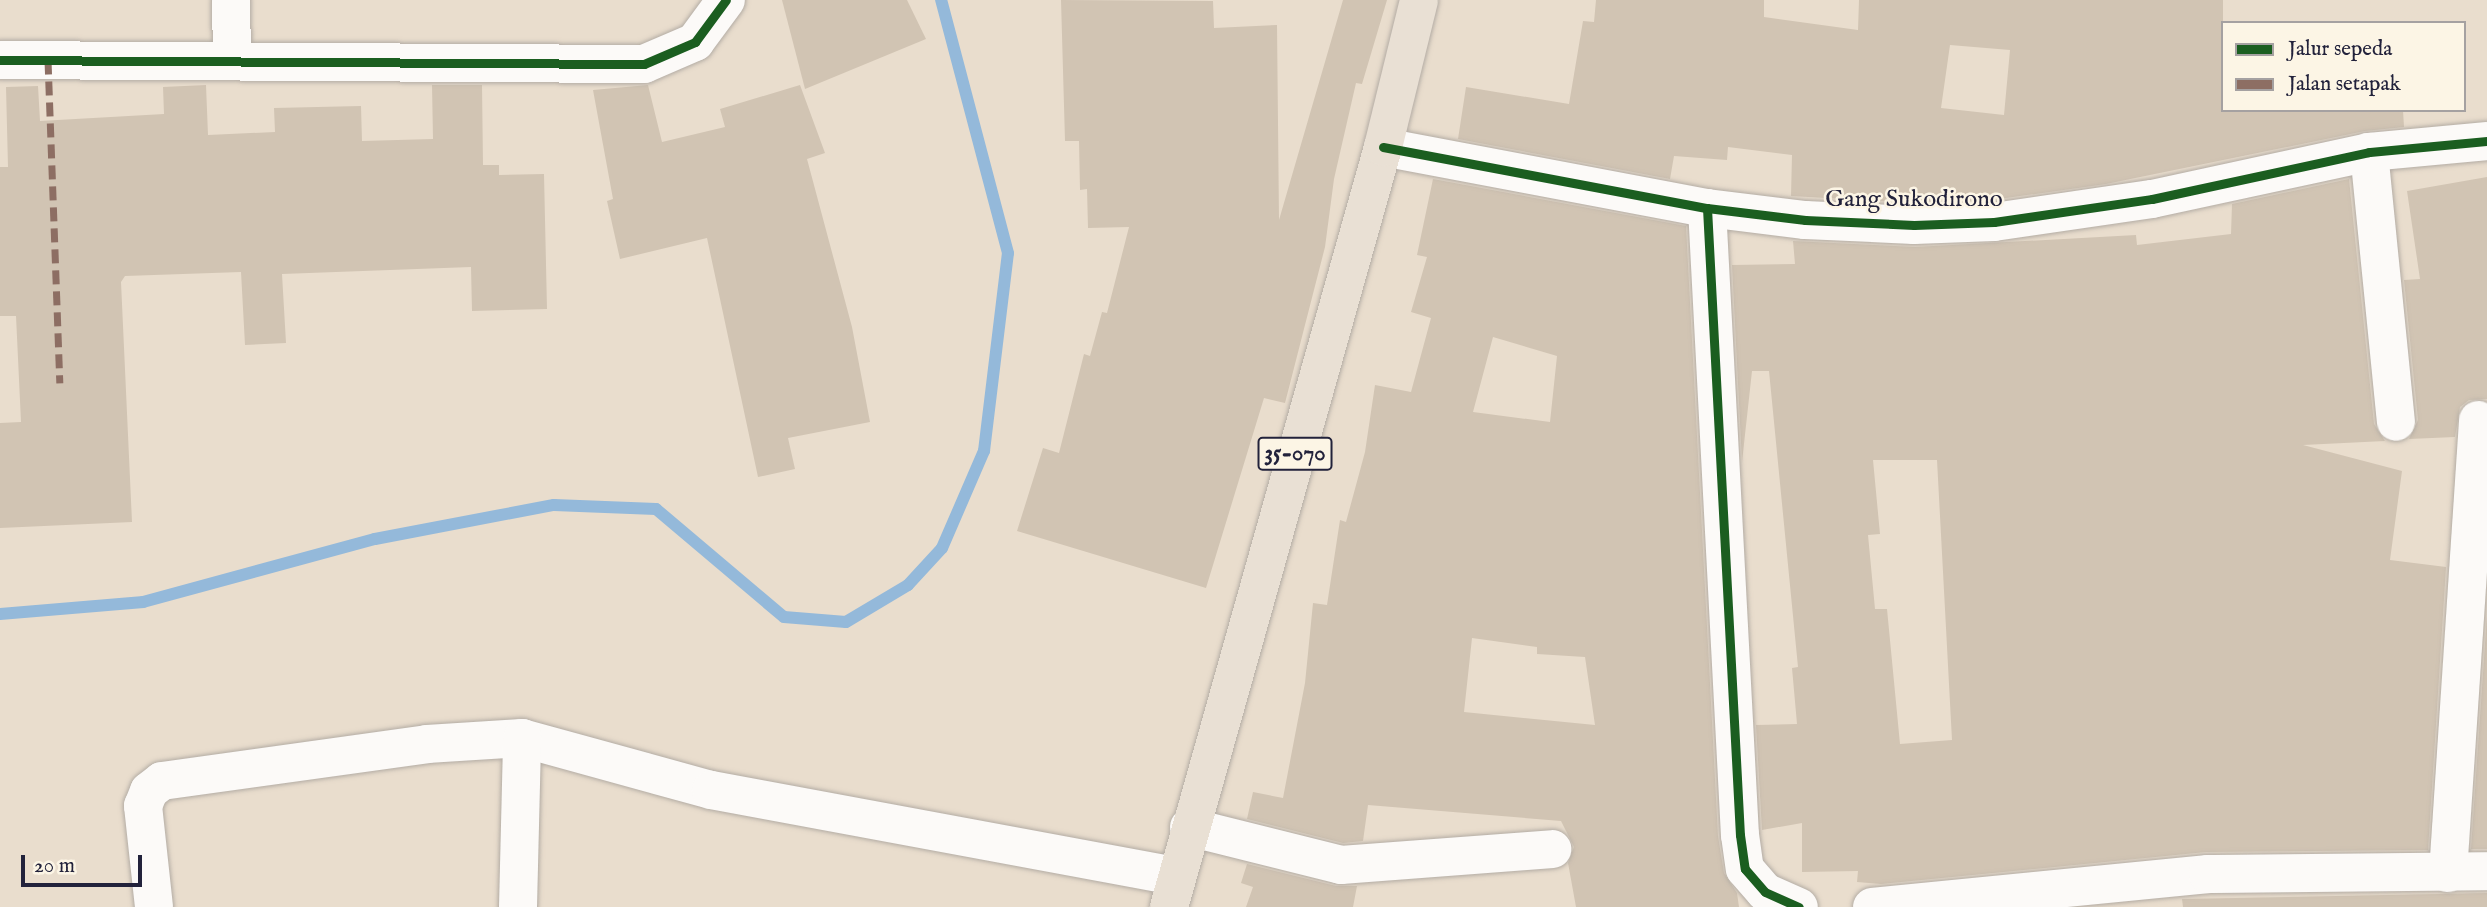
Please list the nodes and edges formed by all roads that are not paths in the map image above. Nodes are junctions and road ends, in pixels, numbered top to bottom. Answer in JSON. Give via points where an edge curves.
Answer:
{"nodes":[{"id":1,"x":231,"y":0,"type":"edge"},
{"id":2,"x":726,"y":0,"type":"edge"},
{"id":3,"x":1419,"y":0,"type":"edge"},
{"id":4,"x":232,"y":60,"type":"junction"},
{"id":5,"x":0,"y":61,"type":"edge"},
{"id":6,"x":2487,"y":141,"type":"edge"},
{"id":7,"x":1383,"y":147,"type":"junction"},
{"id":8,"x":2369,"y":152,"type":"junction"},
{"id":9,"x":1707,"y":208,"type":"junction"},
{"id":10,"x":2478,"y":420,"type":"dead end"},
{"id":11,"x":2396,"y":422,"type":"dead end"},
{"id":12,"x":522,"y":737,"type":"junction"},
{"id":13,"x":1189,"y":827,"type":"junction"},
{"id":14,"x":1552,"y":849,"type":"dead end"},
{"id":15,"x":2487,"y":871,"type":"edge"},
{"id":16,"x":2448,"y":873,"type":"junction"},
{"id":17,"x":1172,"y":892,"type":"edge"},
{"id":18,"x":154,"y":907,"type":"edge"},
{"id":19,"x":518,"y":907,"type":"edge"},
{"id":20,"x":1799,"y":907,"type":"edge"},
{"id":21,"x":1872,"y":907,"type":"edge"}],
"edges":[{"from":1,"to":4,"type":"street"},
{"from":2,"to":4,"type":"street","via":[[695,42],[644,64]]},
{"from":3,"to":7,"type":"main road","number":"35-070"},
{"from":4,"to":5,"type":"street"},
{"from":6,"to":8,"type":"street","name":"Gang Sukodirono"},
{"from":7,"to":9,"type":"street","name":"Gang Sukodirono"},
{"from":7,"to":13,"type":"main road","number":"35-070"},
{"from":8,"to":9,"type":"street","name":"Gang Sukodirono","via":[[2152,199],[1994,222],[1818,220]]},
{"from":8,"to":11,"type":"street"},
{"from":9,"to":20,"type":"street","via":[[1740,835],[1745,869],[1765,892]]},
{"from":10,"to":16,"type":"street"},
{"from":12,"to":17,"type":"street","via":[[712,790]]},
{"from":12,"to":18,"type":"street","via":[[427,744],[162,781],[149,791],[143,806]]},
{"from":12,"to":19,"type":"street"},
{"from":13,"to":14,"type":"street","via":[[1341,865]]},
{"from":13,"to":17,"type":"main road","number":"35-070"},
{"from":15,"to":16,"type":"street"},
{"from":16,"to":21,"type":"street","via":[[2207,874]]}]}
